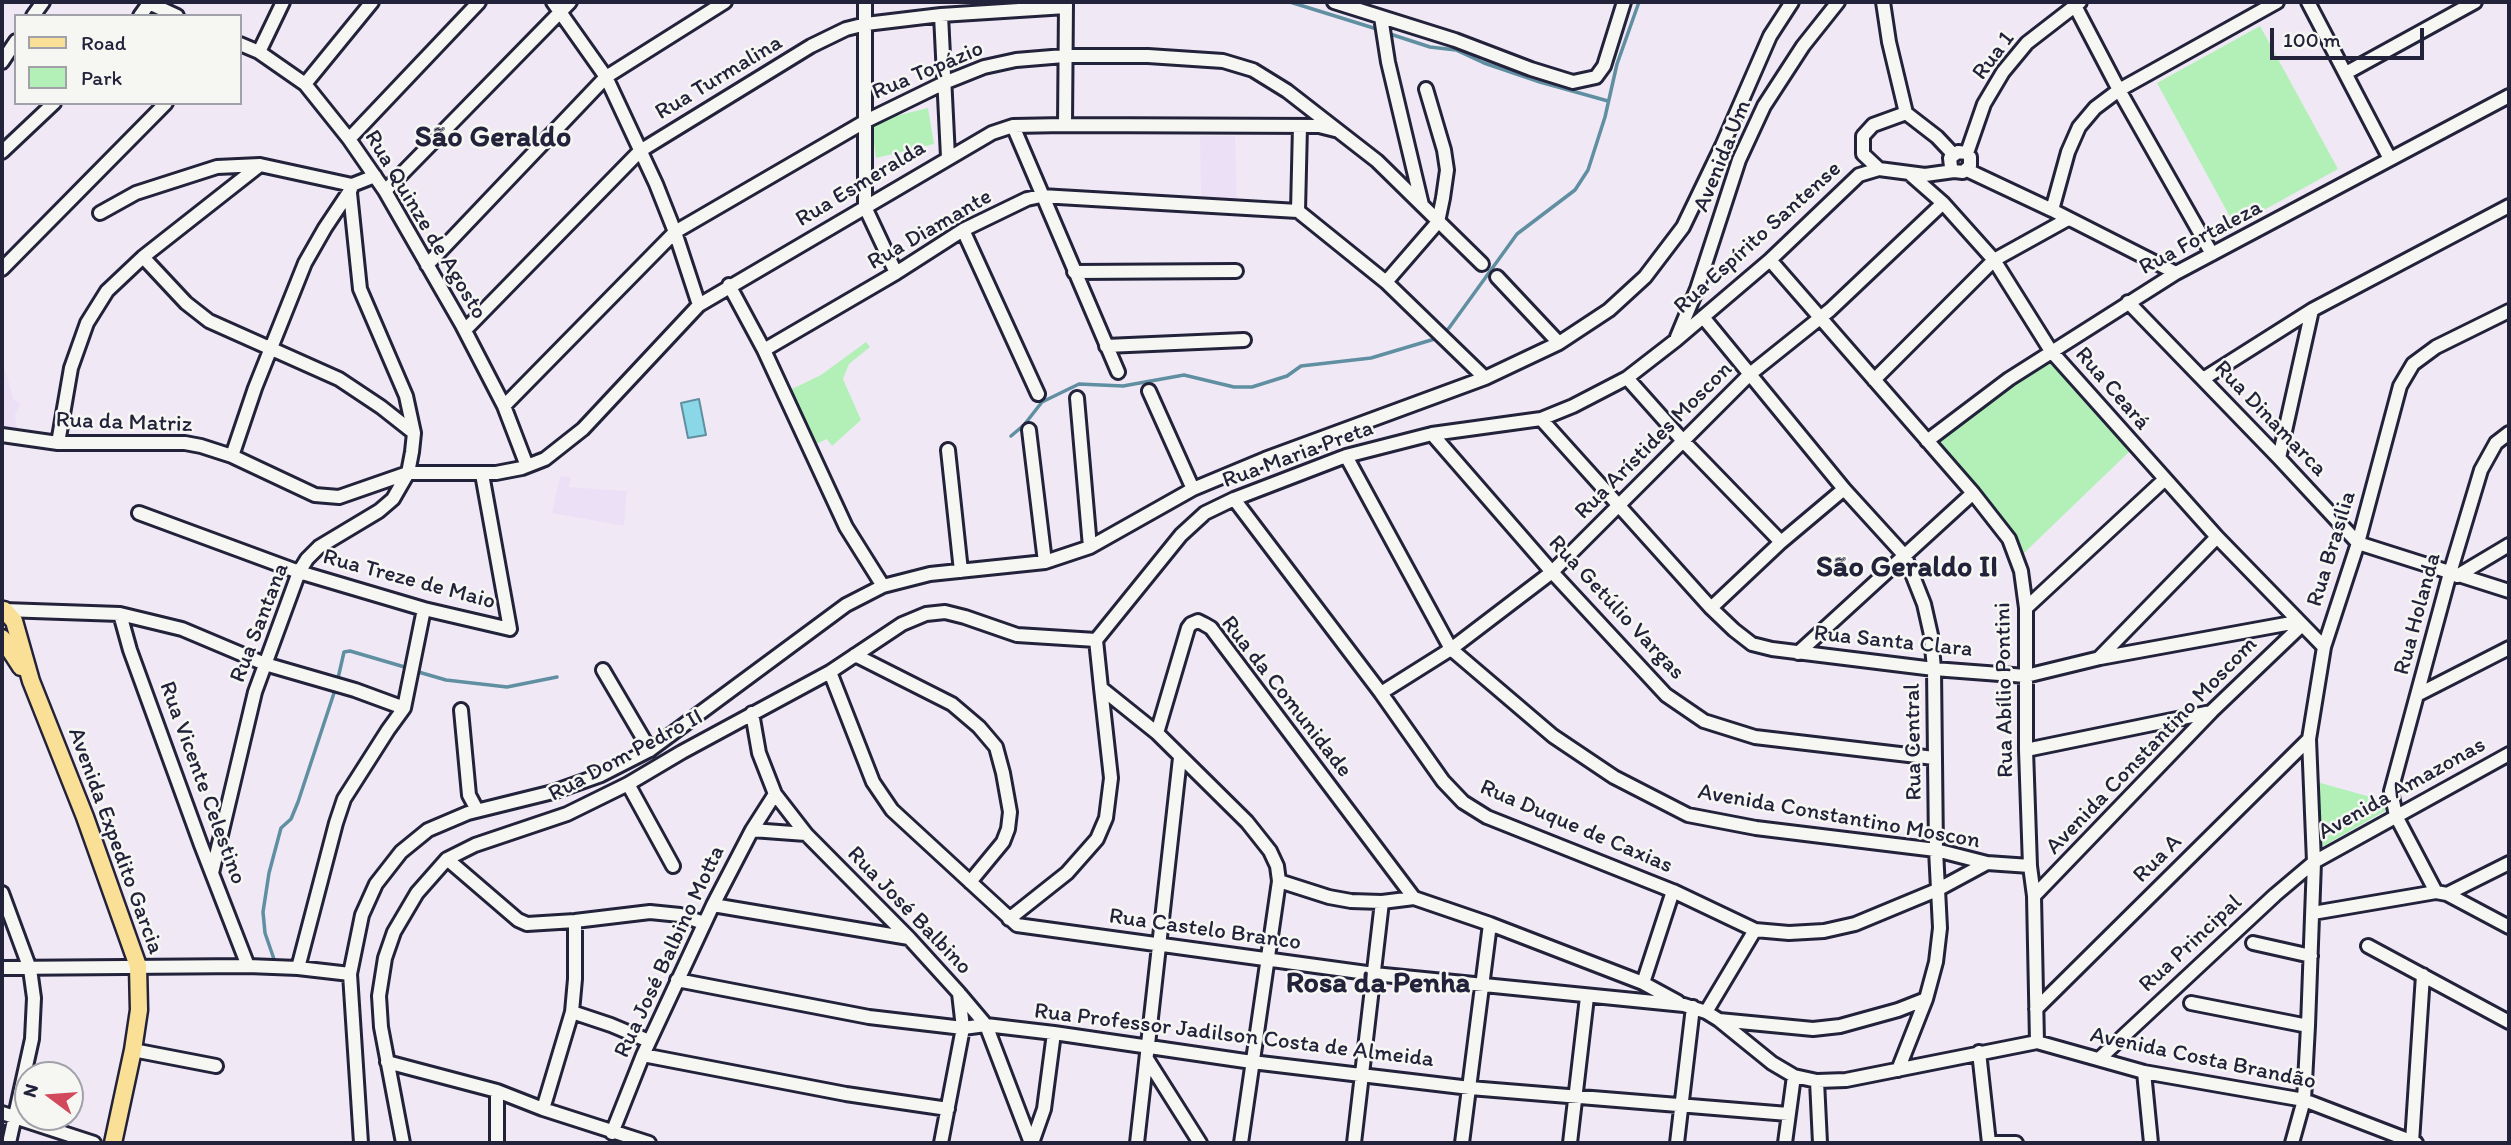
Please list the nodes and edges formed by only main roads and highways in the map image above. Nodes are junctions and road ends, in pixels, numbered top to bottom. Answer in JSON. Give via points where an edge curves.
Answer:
{"nodes":[{"id":1,"x":2,"y":608,"type":"edge"},
{"id":2,"x":2,"y":638,"type":"edge"},
{"id":3,"x":31,"y":681,"type":"junction"},
{"id":4,"x":113,"y":1143,"type":"edge"}],
"edges":[{"from":1,"to":3,"type":"main road","name":"Avenida Expedito Garcia","via":[[13,621]]},
{"from":2,"to":3,"type":"main road","name":"Avenida Expedito Garcia"},
{"from":3,"to":4,"type":"main road","name":"Avenida Expedito Garcia","via":[[138,966],[139,1010]]}]}
